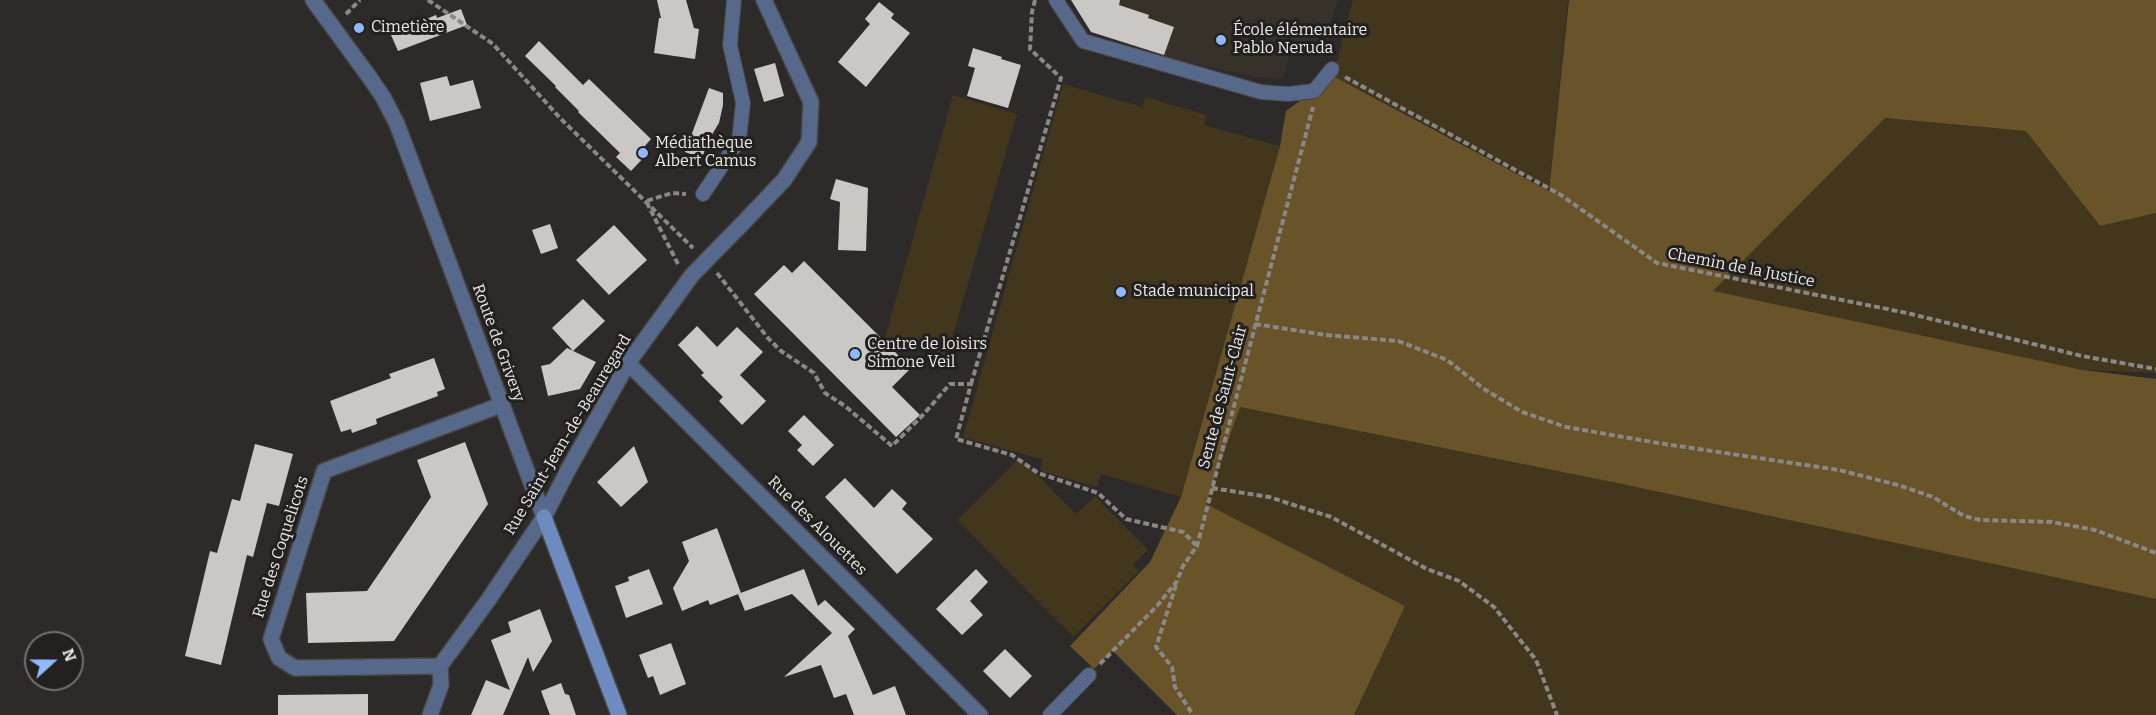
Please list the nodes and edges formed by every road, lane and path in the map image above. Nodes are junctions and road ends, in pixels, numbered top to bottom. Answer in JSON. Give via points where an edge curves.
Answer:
{"nodes":[{"id":1,"x":313,"y":0,"type":"edge"},
{"id":2,"x":428,"y":0,"type":"edge"},
{"id":3,"x":734,"y":0,"type":"edge"},
{"id":4,"x":764,"y":0,"type":"edge"},
{"id":5,"x":1035,"y":0,"type":"edge"},
{"id":6,"x":1056,"y":0,"type":"edge"},
{"id":7,"x":492,"y":44,"type":"dead end"},
{"id":8,"x":1332,"y":69,"type":"joint"},
{"id":9,"x":1314,"y":91,"type":"junction"},
{"id":10,"x":703,"y":194,"type":"joint"},
{"id":11,"x":691,"y":277,"type":"junction"},
{"id":12,"x":1256,"y":324,"type":"junction"},
{"id":13,"x":628,"y":363,"type":"junction"},
{"id":14,"x":2156,"y":369,"type":"edge"},
{"id":15,"x":971,"y":384,"type":"junction"},
{"id":16,"x":501,"y":405,"type":"junction"},
{"id":17,"x":892,"y":446,"type":"dead end"},
{"id":18,"x":1212,"y":488,"type":"junction"},
{"id":19,"x":544,"y":517,"type":"junction"},
{"id":20,"x":1197,"y":546,"type":"junction"},
{"id":21,"x":2156,"y":553,"type":"edge"},
{"id":22,"x":1177,"y":581,"type":"junction"},
{"id":23,"x":440,"y":666,"type":"junction"},
{"id":24,"x":1089,"y":675,"type":"joint"},
{"id":25,"x":430,"y":715,"type":"edge"},
{"id":26,"x":619,"y":715,"type":"edge"},
{"id":27,"x":980,"y":715,"type":"edge"},
{"id":28,"x":1050,"y":715,"type":"edge"},
{"id":29,"x":1194,"y":715,"type":"edge"},
{"id":30,"x":1557,"y":715,"type":"edge"}],
"edges":[{"from":1,"to":16,"type":"street","name":"Route de Grivery","via":[[391,111]]},
{"from":2,"to":7,"type":"path"},
{"from":3,"to":10,"type":"lane","via":[[730,45],[743,104],[739,140]]},
{"from":4,"to":11,"type":"street","name":"Rue Saint-Jean-de-Beauregard","bridge":true,"via":[[811,102],[809,142],[784,180]]},
{"from":5,"to":15,"type":"path","via":[[1030,49],[1061,78]]},
{"from":6,"to":9,"type":"lane","via":[[1083,41],[1261,92]]},
{"from":8,"to":9,"type":"lane"},
{"from":8,"to":14,"type":"path","name":"Chemin de la Justice","via":[[1561,195],[1658,263]]},
{"from":9,"to":12,"type":"path","name":"Sente de Saint-Clair","via":[[1313,110]]},
{"from":10,"to":11,"type":"path","via":[[672,194],[646,201],[676,261]]},
{"from":11,"to":13,"type":"street","name":"Rue Saint-Jean-de-Beauregard"},
{"from":12,"to":18,"type":"path","name":"Sente de Saint-Clair"},
{"from":12,"to":21,"type":"path","via":[[1398,341],[1447,360],[1522,412],[1566,427],[1839,470],[1933,497],[1965,516],[1980,520],[2052,522],[2084,528]]},
{"from":13,"to":19,"type":"street","name":"Rue Saint-Jean-de-Beauregard"},
{"from":13,"to":27,"type":"street","name":"Rue des Alouettes"},
{"from":15,"to":17,"type":"path","via":[[950,384]]},
{"from":15,"to":20,"type":"path","via":[[956,439],[1012,455],[1038,473],[1098,493],[1126,519],[1183,532]]},
{"from":16,"to":19,"type":"street","name":"Route de Grivery"},
{"from":16,"to":23,"type":"street","name":"Rue des Coquelicots","via":[[324,471],[271,639],[279,658],[295,668]]},
{"from":18,"to":20,"type":"path","name":"Sente de Saint-Clair"},
{"from":18,"to":30,"type":"path","via":[[1269,497],[1331,517],[1426,568],[1459,581],[1494,607],[1536,660]]},
{"from":19,"to":23,"type":"street","name":"Rue Saint-Jean-de-Beauregard"},
{"from":19,"to":26,"type":"street","name":"Route de Grivery"},
{"from":20,"to":22,"type":"path","name":"Sente de Saint-Clair"},
{"from":22,"to":24,"type":"path","name":"Sente de Saint-Clair"},
{"from":22,"to":29,"type":"path","via":[[1156,647],[1172,667],[1174,687]]},
{"from":23,"to":25,"type":"street","via":[[441,685]]},
{"from":24,"to":28,"type":"lane"}]}
